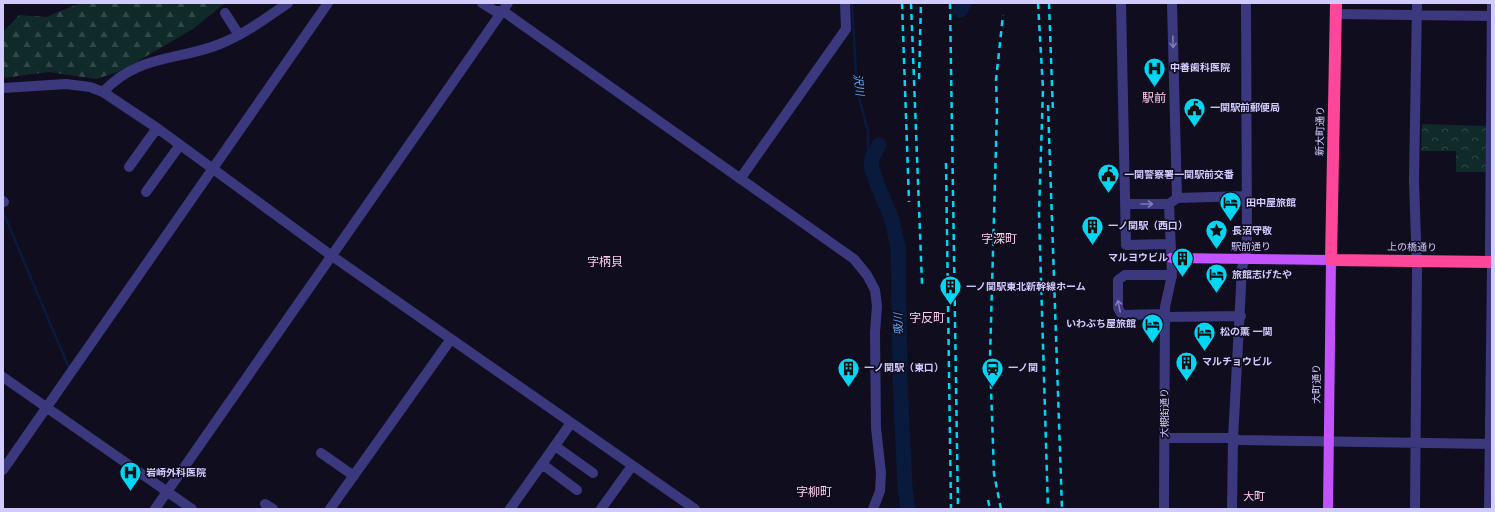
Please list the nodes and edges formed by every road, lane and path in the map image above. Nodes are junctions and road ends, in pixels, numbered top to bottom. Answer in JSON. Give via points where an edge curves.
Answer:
{"nodes":[{"id":1,"x":288,"y":3,"type":"edge"},
{"id":2,"x":328,"y":3,"type":"edge"},
{"id":3,"x":482,"y":3,"type":"edge"},
{"id":4,"x":845,"y":3,"type":"edge"},
{"id":5,"x":1121,"y":3,"type":"edge"},
{"id":6,"x":1126,"y":3,"type":"edge"},
{"id":7,"x":1172,"y":3,"type":"edge"},
{"id":8,"x":1246,"y":3,"type":"edge"},
{"id":9,"x":1417,"y":3,"type":"edge"},
{"id":10,"x":1492,"y":3,"type":"edge"},
{"id":11,"x":506,"y":7,"type":"edge"},
{"id":12,"x":1335,"y":8,"type":"edge"},
{"id":13,"x":225,"y":12,"type":"dead end"},
{"id":14,"x":1418,"y":15,"type":"junction"},
{"id":15,"x":1492,"y":16,"type":"edge"},
{"id":16,"x":239,"y":35,"type":"junction"},
{"id":17,"x":3,"y":88,"type":"edge"},
{"id":18,"x":103,"y":92,"type":"junction"},
{"id":19,"x":157,"y":128,"type":"junction"},
{"id":20,"x":180,"y":145,"type":"junction"},
{"id":21,"x":129,"y":167,"type":"dead end"},
{"id":22,"x":212,"y":168,"type":"junction"},
{"id":23,"x":740,"y":179,"type":"junction"},
{"id":24,"x":146,"y":192,"type":"dead end"},
{"id":25,"x":1246,"y":196,"type":"junction"},
{"id":26,"x":1173,"y":201,"type":"junction"},
{"id":27,"x":1125,"y":204,"type":"junction"},
{"id":28,"x":1170,"y":244,"type":"junction"},
{"id":29,"x":332,"y":256,"type":"junction"},
{"id":30,"x":1171,"y":258,"type":"junction"},
{"id":31,"x":1244,"y":259,"type":"junction"},
{"id":32,"x":1331,"y":260,"type":"junction"},
{"id":33,"x":1417,"y":260,"type":"junction"},
{"id":34,"x":1491,"y":262,"type":"edge"},
{"id":35,"x":1172,"y":275,"type":"junction"},
{"id":36,"x":1165,"y":315,"type":"junction"},
{"id":37,"x":1240,"y":316,"type":"junction"},
{"id":38,"x":451,"y":339,"type":"junction"},
{"id":39,"x":3,"y":377,"type":"edge"},
{"id":40,"x":47,"y":407,"type":"junction"},
{"id":41,"x":571,"y":423,"type":"junction"},
{"id":42,"x":1165,"y":438,"type":"junction"},
{"id":43,"x":1233,"y":439,"type":"junction"},
{"id":44,"x":1329,"y":442,"type":"junction"},
{"id":45,"x":1414,"y":443,"type":"junction"},
{"id":46,"x":1491,"y":444,"type":"edge"},
{"id":47,"x":555,"y":446,"type":"junction"},
{"id":48,"x":320,"y":453,"type":"dead end"},
{"id":49,"x":542,"y":464,"type":"junction"},
{"id":50,"x":632,"y":466,"type":"junction"},
{"id":51,"x":3,"y":470,"type":"edge"},
{"id":52,"x":593,"y":473,"type":"dead end"},
{"id":53,"x":354,"y":476,"type":"junction"},
{"id":54,"x":577,"y":490,"type":"dead end"},
{"id":55,"x":167,"y":492,"type":"junction"},
{"id":56,"x":155,"y":509,"type":"edge"},
{"id":57,"x":192,"y":509,"type":"edge"},
{"id":58,"x":330,"y":509,"type":"edge"},
{"id":59,"x":510,"y":509,"type":"edge"},
{"id":60,"x":601,"y":509,"type":"edge"},
{"id":61,"x":694,"y":509,"type":"edge"},
{"id":62,"x":873,"y":509,"type":"edge"},
{"id":63,"x":1164,"y":509,"type":"edge"},
{"id":64,"x":1232,"y":509,"type":"edge"},
{"id":65,"x":1328,"y":509,"type":"edge"},
{"id":66,"x":1414,"y":509,"type":"edge"},
{"id":67,"x":1489,"y":509,"type":"edge"}],
"edges":[{"from":1,"to":16,"type":"street"},
{"from":2,"to":22,"type":"street"},
{"from":3,"to":11,"type":"street","via":[[494,12]]},
{"from":4,"to":23,"type":"street","via":[[846,30]]},
{"from":5,"to":6,"type":"street"},
{"from":5,"to":27,"type":"street"},
{"from":7,"to":26,"type":"street","name":"大槻街通り","one_way":true},
{"from":8,"to":25,"type":"street"},
{"from":9,"to":14,"type":"street"},
{"from":10,"to":15,"type":"street"},
{"from":11,"to":23,"type":"street"},
{"from":11,"to":29,"type":"street"},
{"from":12,"to":14,"type":"street"},
{"from":12,"to":32,"type":"highway","name":"新大町通り"},
{"from":13,"to":16,"type":"street"},
{"from":14,"to":15,"type":"street"},
{"from":14,"to":33,"type":"street","via":[[1414,180]]},
{"from":15,"to":34,"type":"street"},
{"from":16,"to":18,"type":"street","via":[[218,45],[144,64],[112,83]]},
{"from":17,"to":18,"type":"street","via":[[66,84],[90,87]]},
{"from":18,"to":19,"type":"street"},
{"from":19,"to":20,"type":"street"},
{"from":19,"to":21,"type":"street"},
{"from":20,"to":22,"type":"street"},
{"from":20,"to":24,"type":"street"},
{"from":22,"to":29,"type":"street"},
{"from":22,"to":40,"type":"street"},
{"from":23,"to":62,"type":"street","via":[[854,259],[875,290],[876,428],[881,473],[880,490]]},
{"from":25,"to":26,"type":"street"},
{"from":25,"to":31,"type":"street","via":[[1247,249]]},
{"from":27,"to":26,"type":"street","one_way":true},
{"from":26,"to":28,"type":"street","name":"大槻街通り"},
{"from":27,"to":28,"type":"street","via":[[1126,244]]},
{"from":28,"to":30,"type":"street","name":"大槻街通り"},
{"from":29,"to":38,"type":"street"},
{"from":29,"to":55,"type":"street"},
{"from":30,"to":31,"type":"main road","name":"駅前通り"},
{"from":30,"to":35,"type":"street","name":"大槻街通り"},
{"from":31,"to":32,"type":"main road","name":"駅前通り"},
{"from":31,"to":37,"type":"street"},
{"from":32,"to":33,"type":"highway","name":"上の橋通り"},
{"from":32,"to":44,"type":"main road","name":"大町通り"},
{"from":33,"to":34,"type":"highway","name":"上の橋通り"},
{"from":33,"to":45,"type":"street"},
{"from":34,"to":46,"type":"street"},
{"from":35,"to":36,"type":"street","name":"大槻街通り"},
{"from":36,"to":35,"type":"street","one_way":true,"via":[[1122,315],[1118,308],[1118,280],[1125,275]]},
{"from":36,"to":37,"type":"street"},
{"from":36,"to":42,"type":"street","name":"大槻街通り"},
{"from":37,"to":43,"type":"street"},
{"from":38,"to":41,"type":"street"},
{"from":38,"to":53,"type":"street"},
{"from":39,"to":40,"type":"street"},
{"from":40,"to":51,"type":"street"},
{"from":40,"to":55,"type":"street"},
{"from":41,"to":47,"type":"street"},
{"from":41,"to":50,"type":"street"},
{"from":42,"to":43,"type":"street"},
{"from":42,"to":63,"type":"street","name":"大槻街通り"},
{"from":43,"to":44,"type":"street"},
{"from":43,"to":64,"type":"street"},
{"from":44,"to":45,"type":"street"},
{"from":44,"to":65,"type":"main road","name":"大町通り"},
{"from":45,"to":46,"type":"street"},
{"from":45,"to":66,"type":"street"},
{"from":46,"to":67,"type":"street"},
{"from":47,"to":49,"type":"street"},
{"from":47,"to":52,"type":"street"},
{"from":48,"to":53,"type":"street"},
{"from":49,"to":54,"type":"street"},
{"from":49,"to":59,"type":"street"},
{"from":50,"to":60,"type":"street"},
{"from":50,"to":61,"type":"street"},
{"from":53,"to":58,"type":"street"},
{"from":55,"to":56,"type":"street"},
{"from":55,"to":57,"type":"street"}]}
